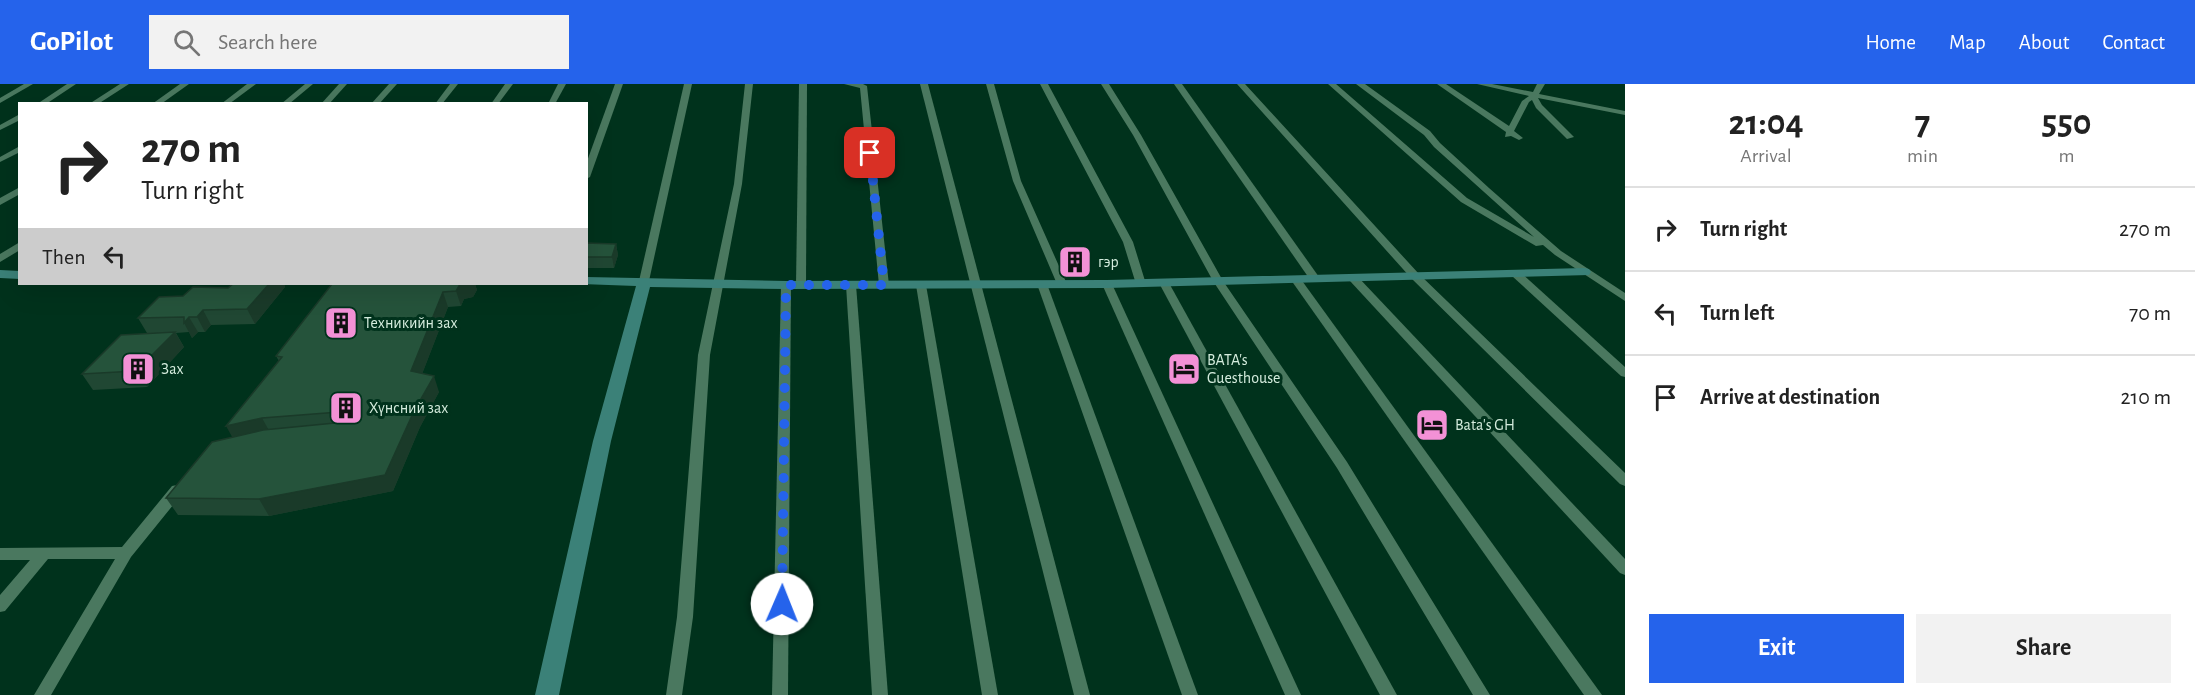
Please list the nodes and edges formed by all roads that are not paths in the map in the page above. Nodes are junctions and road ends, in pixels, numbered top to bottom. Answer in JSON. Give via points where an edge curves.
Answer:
{"nodes":[{"id":1,"x":29,"y":84,"type":"edge"},
{"id":2,"x":72,"y":84,"type":"edge"},
{"id":3,"x":125,"y":84,"type":"edge"},
{"id":4,"x":185,"y":84,"type":"edge"},
{"id":5,"x":252,"y":84,"type":"edge"},
{"id":6,"x":309,"y":84,"type":"edge"},
{"id":7,"x":343,"y":84,"type":"edge"},
{"id":8,"x":393,"y":84,"type":"edge"},
{"id":9,"x":454,"y":84,"type":"edge"},
{"id":10,"x":509,"y":84,"type":"edge"},
{"id":11,"x":562,"y":84,"type":"edge"},
{"id":12,"x":619,"y":84,"type":"edge"},
{"id":13,"x":688,"y":84,"type":"edge"},
{"id":14,"x":749,"y":84,"type":"edge"},
{"id":15,"x":803,"y":84,"type":"edge"},
{"id":16,"x":848,"y":84,"type":"edge"},
{"id":17,"x":924,"y":84,"type":"edge"},
{"id":18,"x":990,"y":84,"type":"edge"},
{"id":19,"x":1044,"y":84,"type":"edge"},
{"id":20,"x":1105,"y":84,"type":"edge"},
{"id":21,"x":1178,"y":84,"type":"edge"},
{"id":22,"x":1241,"y":84,"type":"edge"},
{"id":23,"x":1332,"y":84,"type":"edge"},
{"id":24,"x":1360,"y":84,"type":"edge"},
{"id":25,"x":1441,"y":84,"type":"edge"},
{"id":26,"x":1480,"y":84,"type":"edge"},
{"id":27,"x":1541,"y":84,"type":"edge"},
{"id":28,"x":1534,"y":95,"type":"junction"},
{"id":29,"x":0,"y":101,"type":"edge"},
{"id":30,"x":43,"y":102,"type":"edge"},
{"id":31,"x":95,"y":102,"type":"edge"},
{"id":32,"x":158,"y":102,"type":"edge"},
{"id":33,"x":227,"y":102,"type":"edge"},
{"id":34,"x":286,"y":102,"type":"edge"},
{"id":35,"x":326,"y":102,"type":"edge"},
{"id":36,"x":376,"y":102,"type":"edge"},
{"id":37,"x":440,"y":102,"type":"edge"},
{"id":38,"x":496,"y":102,"type":"edge"},
{"id":39,"x":552,"y":102,"type":"edge"},
{"id":40,"x":1625,"y":113,"type":"edge"},
{"id":41,"x":18,"y":117,"type":"edge"},
{"id":42,"x":0,"y":128,"type":"edge"},
{"id":43,"x":1509,"y":133,"type":"junction"},
{"id":44,"x":1570,"y":137,"type":"dead end"},
{"id":45,"x":1519,"y":138,"type":"dead end"},
{"id":46,"x":18,"y":149,"type":"edge"},
{"id":47,"x":0,"y":160,"type":"edge"},
{"id":48,"x":588,"y":171,"type":"edge"},
{"id":49,"x":18,"y":191,"type":"edge"},
{"id":50,"x":0,"y":202,"type":"edge"},
{"id":51,"x":18,"y":246,"type":"edge"},
{"id":52,"x":1558,"y":253,"type":"junction"},
{"id":53,"x":0,"y":259,"type":"edge"},
{"id":54,"x":1584,"y":272,"type":"junction"},
{"id":55,"x":1516,"y":274,"type":"junction"},
{"id":56,"x":1415,"y":276,"type":"junction"},
{"id":57,"x":1315,"y":279,"type":"junction"},
{"id":58,"x":1354,"y":279,"type":"junction"},
{"id":59,"x":1296,"y":280,"type":"junction"},
{"id":60,"x":588,"y":281,"type":"edge"},
{"id":61,"x":644,"y":281,"type":"junction"},
{"id":62,"x":1218,"y":281,"type":"junction"},
{"id":63,"x":1164,"y":283,"type":"junction"},
{"id":64,"x":717,"y":284,"type":"junction"},
{"id":65,"x":977,"y":284,"type":"junction"},
{"id":66,"x":1042,"y":284,"type":"junction"},
{"id":67,"x":1062,"y":284,"type":"junction"},
{"id":68,"x":1141,"y":284,"type":"junction"},
{"id":69,"x":786,"y":285,"type":"junction"},
{"id":70,"x":801,"y":285,"type":"junction"},
{"id":71,"x":851,"y":285,"type":"junction"},
{"id":72,"x":884,"y":285,"type":"junction"},
{"id":73,"x":921,"y":285,"type":"junction"},
{"id":74,"x":1107,"y":285,"type":"junction"},
{"id":75,"x":1625,"y":298,"type":"edge"},
{"id":76,"x":1625,"y":372,"type":"edge"},
{"id":77,"x":188,"y":477,"type":"edge"},
{"id":78,"x":1625,"y":481,"type":"edge"},
{"id":79,"x":126,"y":553,"type":"junction"},
{"id":80,"x":0,"y":554,"type":"edge"},
{"id":81,"x":43,"y":555,"type":"junction"},
{"id":82,"x":1625,"y":569,"type":"edge"},
{"id":83,"x":0,"y":606,"type":"edge"},
{"id":84,"x":42,"y":695,"type":"edge"},
{"id":85,"x":547,"y":695,"type":"edge"},
{"id":86,"x":674,"y":695,"type":"edge"},
{"id":87,"x":780,"y":695,"type":"edge"},
{"id":88,"x":880,"y":695,"type":"edge"},
{"id":89,"x":990,"y":695,"type":"edge"},
{"id":90,"x":1082,"y":695,"type":"edge"},
{"id":91,"x":1190,"y":695,"type":"edge"},
{"id":92,"x":1293,"y":695,"type":"edge"},
{"id":93,"x":1389,"y":695,"type":"edge"},
{"id":94,"x":1482,"y":695,"type":"edge"},
{"id":95,"x":1594,"y":695,"type":"edge"}],
"edges":[{"from":1,"to":29,"type":"street"},
{"from":2,"to":30,"type":"street"},
{"from":3,"to":31,"type":"street"},
{"from":4,"to":32,"type":"street"},
{"from":5,"to":33,"type":"street"},
{"from":6,"to":34,"type":"street"},
{"from":7,"to":35,"type":"street"},
{"from":8,"to":36,"type":"street"},
{"from":9,"to":37,"type":"street"},
{"from":10,"to":38,"type":"street"},
{"from":11,"to":39,"type":"street"},
{"from":12,"to":48,"type":"street"},
{"from":13,"to":61,"type":"street"},
{"from":14,"to":64,"type":"street","via":[[738,184]]},
{"from":15,"to":70,"type":"street"},
{"from":16,"to":72,"type":"street","via":[[863,86]]},
{"from":17,"to":65,"type":"street"},
{"from":18,"to":67,"type":"street","via":[[1017,181]]},
{"from":19,"to":68,"type":"street","via":[[1128,242]]},
{"from":20,"to":62,"type":"street"},
{"from":21,"to":57,"type":"street"},
{"from":22,"to":56,"type":"street"},
{"from":23,"to":52,"type":"street","via":[[1464,200]]},
{"from":24,"to":52,"type":"street","via":[[1427,133]]},
{"from":25,"to":43,"type":"street"},
{"from":26,"to":28,"type":"street"},
{"from":27,"to":28,"type":"street"},
{"from":28,"to":40,"type":"street"},
{"from":28,"to":43,"type":"street","via":[[1526,101]]},
{"from":28,"to":44,"type":"street","via":[[1539,106]]},
{"from":41,"to":42,"type":"street"},
{"from":43,"to":45,"type":"street"},
{"from":46,"to":47,"type":"street"},
{"from":49,"to":50,"type":"street"},
{"from":51,"to":53,"type":"street"},
{"from":52,"to":54,"type":"street"},
{"from":54,"to":55,"type":"main road"},
{"from":54,"to":75,"type":"street"},
{"from":55,"to":56,"type":"main road"},
{"from":55,"to":76,"type":"street"},
{"from":56,"to":58,"type":"main road"},
{"from":56,"to":78,"type":"street"},
{"from":57,"to":58,"type":"main road"},
{"from":57,"to":59,"type":"main road"},
{"from":58,"to":82,"type":"street"},
{"from":59,"to":62,"type":"main road"},
{"from":59,"to":95,"type":"street"},
{"from":60,"to":61,"type":"main road"},
{"from":61,"to":64,"type":"main road"},
{"from":61,"to":85,"type":"main road","via":[[602,441]]},
{"from":62,"to":63,"type":"main road"},
{"from":62,"to":94,"type":"street","via":[[1342,465]]},
{"from":63,"to":68,"type":"main road"},
{"from":63,"to":93,"type":"street"},
{"from":64,"to":69,"type":"main road"},
{"from":64,"to":86,"type":"street","via":[[704,355],[685,617]]},
{"from":65,"to":66,"type":"main road"},
{"from":65,"to":73,"type":"main road"},
{"from":65,"to":90,"type":"street"},
{"from":66,"to":67,"type":"main road"},
{"from":66,"to":91,"type":"street"},
{"from":67,"to":74,"type":"main road"},
{"from":68,"to":74,"type":"main road"},
{"from":69,"to":70,"type":"main road"},
{"from":69,"to":87,"type":"street"},
{"from":70,"to":71,"type":"main road"},
{"from":71,"to":72,"type":"main road"},
{"from":71,"to":88,"type":"street"},
{"from":72,"to":73,"type":"main road"},
{"from":73,"to":89,"type":"street"},
{"from":74,"to":92,"type":"street"},
{"from":77,"to":79,"type":"street"},
{"from":79,"to":81,"type":"street"},
{"from":79,"to":84,"type":"street"},
{"from":80,"to":81,"type":"street"},
{"from":81,"to":83,"type":"street"}]}
